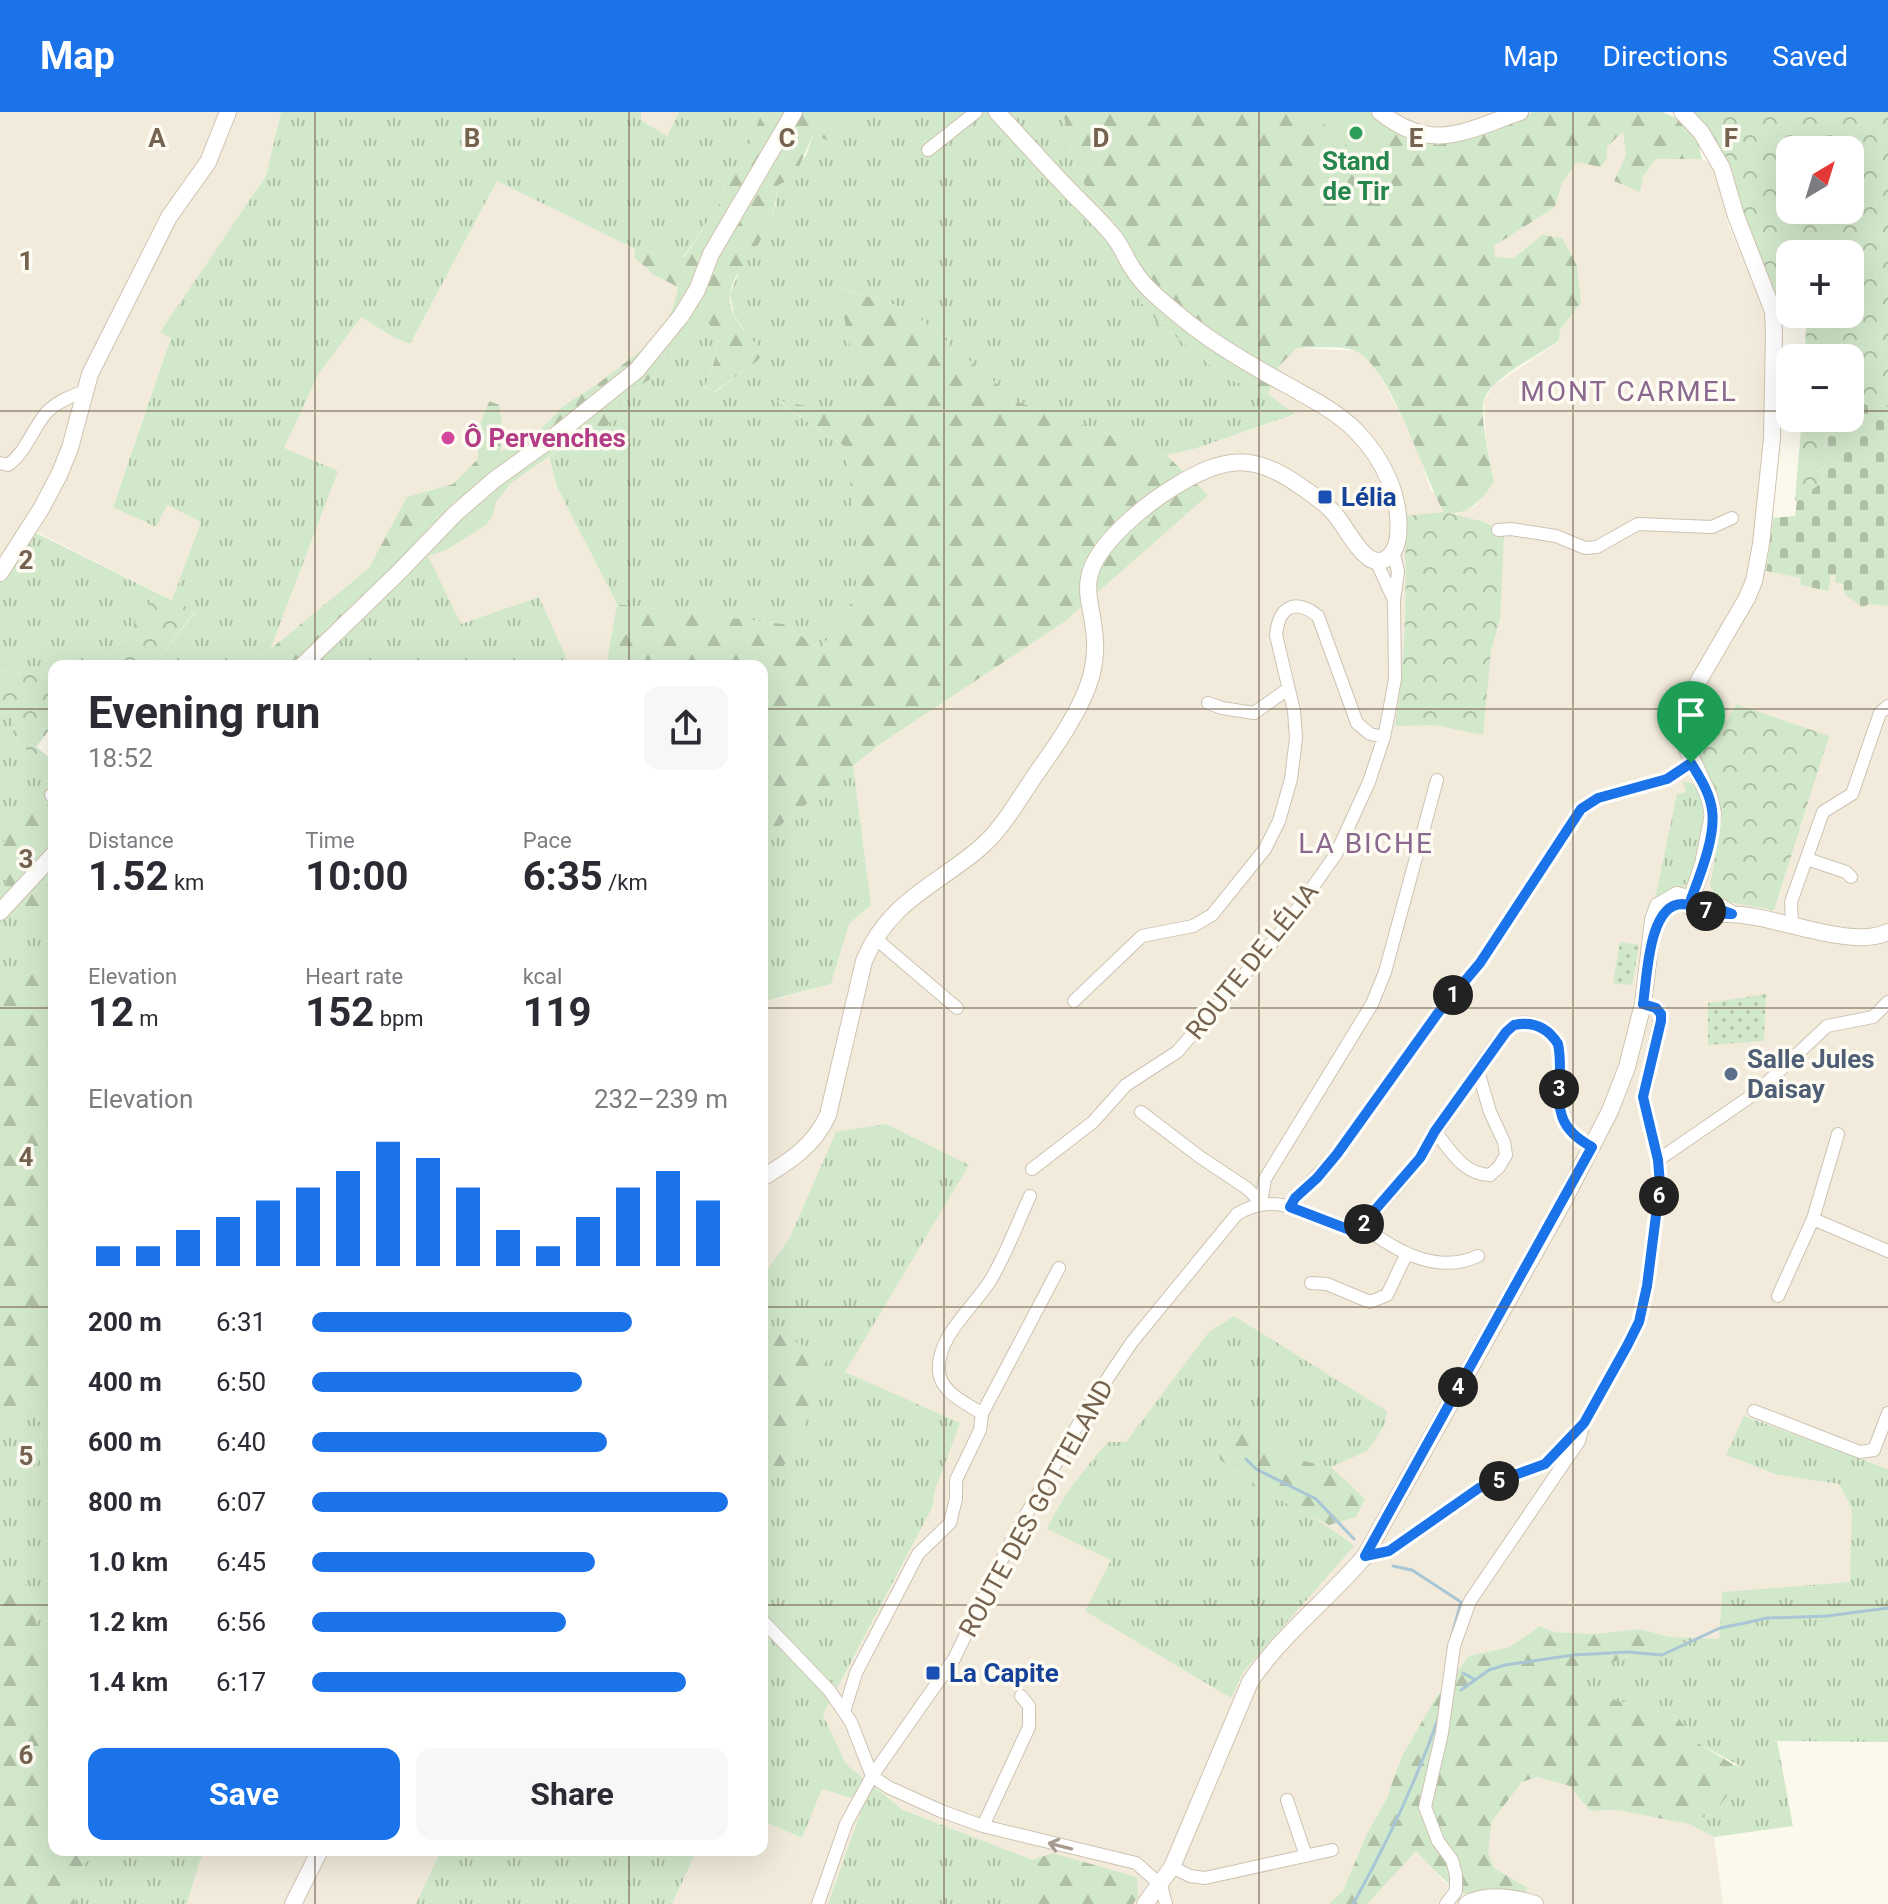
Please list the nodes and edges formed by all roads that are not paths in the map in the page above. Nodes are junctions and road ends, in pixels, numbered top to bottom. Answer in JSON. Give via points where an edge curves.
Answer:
{"nodes":[{"id":1,"x":228,"y":112,"type":"edge"},
{"id":2,"x":794,"y":112,"type":"edge"},
{"id":3,"x":976,"y":112,"type":"edge"},
{"id":4,"x":997,"y":112,"type":"edge"},
{"id":5,"x":1380,"y":112,"type":"edge"},
{"id":6,"x":1520,"y":112,"type":"edge"},
{"id":7,"x":1682,"y":112,"type":"edge"},
{"id":8,"x":928,"y":150,"type":"dead end"},
{"id":9,"x":85,"y":391,"type":"junction"},
{"id":10,"x":0,"y":463,"type":"edge"},
{"id":11,"x":1732,"y":518,"type":"dead end"},
{"id":12,"x":1498,"y":530,"type":"dead end"},
{"id":13,"x":1394,"y":554,"type":"junction"},
{"id":14,"x":1376,"y":561,"type":"junction"},
{"id":15,"x":0,"y":573,"type":"edge"},
{"id":16,"x":1394,"y":600,"type":"junction"},
{"id":17,"x":308,"y":660,"type":"edge"},
{"id":18,"x":1288,"y":689,"type":"junction"},
{"id":19,"x":1208,"y":703,"type":"dead end"},
{"id":20,"x":1888,"y":706,"type":"edge"},
{"id":21,"x":1384,"y":737,"type":"junction"},
{"id":22,"x":1691,"y":763,"type":"junction"},
{"id":23,"x":1437,"y":780,"type":"dead end"},
{"id":24,"x":48,"y":857,"type":"edge"},
{"id":25,"x":1807,"y":859,"type":"junction"},
{"id":26,"x":1851,"y":877,"type":"dead end"},
{"id":27,"x":1690,"y":902,"type":"junction"},
{"id":28,"x":0,"y":912,"type":"edge"},
{"id":29,"x":1792,"y":925,"type":"junction"},
{"id":30,"x":1888,"y":932,"type":"edge"},
{"id":31,"x":875,"y":938,"type":"junction"},
{"id":32,"x":1074,"y":1001,"type":"dead end"},
{"id":33,"x":1888,"y":1002,"type":"edge"},
{"id":34,"x":1643,"y":1004,"type":"junction"},
{"id":35,"x":957,"y":1008,"type":"dead end"},
{"id":36,"x":1478,"y":1071,"type":"junction"},
{"id":37,"x":1141,"y":1112,"type":"dead end"},
{"id":38,"x":1435,"y":1131,"type":"junction"},
{"id":39,"x":1838,"y":1134,"type":"dead end"},
{"id":40,"x":1592,"y":1147,"type":"junction"},
{"id":41,"x":1658,"y":1160,"type":"junction"},
{"id":42,"x":1032,"y":1169,"type":"dead end"},
{"id":43,"x":768,"y":1174,"type":"edge"},
{"id":44,"x":1030,"y":1196,"type":"dead end"},
{"id":45,"x":1261,"y":1203,"type":"junction"},
{"id":46,"x":1290,"y":1207,"type":"junction"},
{"id":47,"x":1813,"y":1219,"type":"junction"},
{"id":48,"x":1362,"y":1225,"type":"junction"},
{"id":49,"x":1888,"y":1251,"type":"edge"},
{"id":50,"x":1407,"y":1253,"type":"junction"},
{"id":51,"x":1478,"y":1256,"type":"dead end"},
{"id":52,"x":1059,"y":1268,"type":"dead end"},
{"id":53,"x":1311,"y":1283,"type":"dead end"},
{"id":54,"x":1778,"y":1296,"type":"dead end"},
{"id":55,"x":1754,"y":1411,"type":"dead end"},
{"id":56,"x":1888,"y":1413,"type":"edge"},
{"id":57,"x":982,"y":1414,"type":"junction"},
{"id":58,"x":1584,"y":1423,"type":"junction"},
{"id":59,"x":1365,"y":1556,"type":"junction"},
{"id":60,"x":768,"y":1626,"type":"edge"},
{"id":61,"x":1021,"y":1696,"type":"dead end"},
{"id":62,"x":844,"y":1712,"type":"junction"},
{"id":63,"x":872,"y":1776,"type":"junction"},
{"id":64,"x":1287,"y":1800,"type":"dead end"},
{"id":65,"x":983,"y":1826,"type":"junction"},
{"id":66,"x":1332,"y":1850,"type":"dead end"},
{"id":67,"x":317,"y":1856,"type":"edge"},
{"id":68,"x":1306,"y":1856,"type":"junction"},
{"id":69,"x":1172,"y":1867,"type":"junction"},
{"id":70,"x":1161,"y":1885,"type":"junction"},
{"id":71,"x":293,"y":1904,"type":"edge"},
{"id":72,"x":818,"y":1904,"type":"edge"},
{"id":73,"x":1145,"y":1904,"type":"edge"},
{"id":74,"x":1166,"y":1904,"type":"edge"},
{"id":75,"x":1446,"y":1904,"type":"edge"},
{"id":76,"x":1467,"y":1904,"type":"edge"},
{"id":77,"x":1535,"y":1904,"type":"edge"}],
"edges":[{"from":1,"to":9,"type":"street","via":[[208,162],[169,217]]},
{"from":2,"to":17,"type":"street","via":[[711,254],[697,290],[637,370],[484,488]]},
{"from":3,"to":8,"type":"street"},
{"from":4,"to":13,"type":"street","via":[[1116,238],[1139,279],[1177,314],[1353,428],[1388,478],[1399,523]]},
{"from":5,"to":6,"type":"street","via":[[1403,129],[1430,136],[1454,134]]},
{"from":7,"to":22,"type":"street","via":[[1722,168],[1771,305],[1774,333],[1773,415],[1760,550],[1747,598],[1694,694],[1685,744]]},
{"from":9,"to":10,"type":"street","via":[[47,411],[20,455],[8,465]]},
{"from":9,"to":15,"type":"street","via":[[59,475]]},
{"from":11,"to":12,"type":"street","via":[[1712,527],[1638,524],[1597,547],[1585,548],[1556,536]]},
{"from":13,"to":14,"type":"street"},
{"from":13,"to":16,"type":"street","name":"ROUTE DE LÉLIA"},
{"from":14,"to":16,"type":"street","name":"ROUTE DE LÉLIA"},
{"from":14,"to":31,"type":"street","via":[[1366,556],[1324,504],[1257,462],[1218,465],[1158,498],[1105,547],[1092,569],[1088,592],[1095,664],[1070,724],[1001,825],[980,848],[907,900]]},
{"from":16,"to":21,"type":"street","name":"ROUTE DE LÉLIA","via":[[1395,679]]},
{"from":18,"to":19,"type":"street","via":[[1254,713]]},
{"from":18,"to":21,"type":"street","via":[[1277,623],[1296,605],[1318,616],[1357,723]]},
{"from":18,"to":32,"type":"street","via":[[1296,738],[1291,779],[1265,849],[1212,915],[1193,926],[1142,936]]},
{"from":20,"to":25,"type":"street","via":[[1880,713],[1852,794],[1823,812]]},
{"from":21,"to":42,"type":"street","name":"ROUTE DE LÉLIA","via":[[1336,854],[1281,932],[1177,1052],[1126,1085],[1093,1122]]},
{"from":22,"to":27,"type":"street","via":[[1713,814]]},
{"from":22,"to":46,"type":"street","via":[[1667,779],[1598,798],[1581,809],[1480,963],[1337,1154]]},
{"from":23,"to":45,"type":"street","via":[[1372,1004],[1265,1179]]},
{"from":24,"to":28,"type":"street"},
{"from":25,"to":26,"type":"street"},
{"from":25,"to":29,"type":"street","via":[[1791,902]]},
{"from":27,"to":29,"type":"street"},
{"from":27,"to":34,"type":"street","via":[[1677,895],[1658,906]]},
{"from":29,"to":30,"type":"street","via":[[1855,937]]},
{"from":31,"to":35,"type":"street"},
{"from":31,"to":43,"type":"street","via":[[864,961],[828,1115],[801,1153]]},
{"from":33,"to":41,"type":"street","via":[[1873,1017],[1827,1026],[1757,1092]]},
{"from":34,"to":40,"type":"street","via":[[1627,1067]]},
{"from":34,"to":41,"type":"street","via":[[1661,1014],[1643,1097]]},
{"from":36,"to":38,"type":"street"},
{"from":36,"to":38,"type":"street","via":[[1504,1142],[1506,1155],[1499,1167],[1490,1175],[1466,1169]]},
{"from":36,"to":40,"type":"street","via":[[1514,1025],[1544,1028],[1560,1052],[1562,1119],[1574,1137]]},
{"from":37,"to":45,"type":"street"},
{"from":38,"to":48,"type":"street","via":[[1420,1158]]},
{"from":39,"to":47,"type":"street"},
{"from":40,"to":59,"type":"street"},
{"from":41,"to":58,"type":"street","via":[[1655,1232],[1639,1322]]},
{"from":44,"to":57,"type":"street","via":[[990,1280],[946,1341],[940,1358],[939,1374],[949,1392]]},
{"from":45,"to":46,"type":"street"},
{"from":45,"to":63,"type":"street","name":"ROUTE DES GOTTELAND","via":[[1226,1224],[1112,1369],[1012,1539],[954,1659]]},
{"from":46,"to":48,"type":"street","via":[[1350,1230]]},
{"from":47,"to":49,"type":"street"},
{"from":47,"to":54,"type":"street"},
{"from":48,"to":50,"type":"street"},
{"from":50,"to":51,"type":"street","via":[[1446,1264]]},
{"from":50,"to":53,"type":"street","via":[[1387,1295],[1370,1302]]},
{"from":52,"to":57,"type":"street"},
{"from":55,"to":56,"type":"street","via":[[1860,1452],[1874,1450]]},
{"from":57,"to":62,"type":"street","via":[[980,1430],[956,1480],[950,1523],[918,1554],[856,1673]]},
{"from":58,"to":59,"type":"street","via":[[1545,1464],[1479,1488],[1389,1551]]},
{"from":58,"to":75,"type":"street","via":[[1579,1441],[1463,1615],[1454,1646],[1425,1807],[1456,1875],[1456,1891]]},
{"from":59,"to":69,"type":"street","via":[[1250,1682]]},
{"from":60,"to":62,"type":"street"},
{"from":61,"to":65,"type":"street","via":[[1029,1706],[1029,1727]]},
{"from":62,"to":63,"type":"street"},
{"from":63,"to":65,"type":"street"},
{"from":63,"to":72,"type":"street","name":"ROUTE DES GOTTELAND","via":[[846,1824]]},
{"from":64,"to":68,"type":"street"},
{"from":70,"to":65,"type":"street","one_way":true,"via":[[1136,1863]]},
{"from":66,"to":68,"type":"street"},
{"from":67,"to":71,"type":"street"},
{"from":68,"to":69,"type":"street","via":[[1205,1878]]},
{"from":69,"to":70,"type":"street"},
{"from":70,"to":73,"type":"street"},
{"from":70,"to":74,"type":"street"},
{"from":76,"to":77,"type":"street","via":[[1491,1897]]}]}
